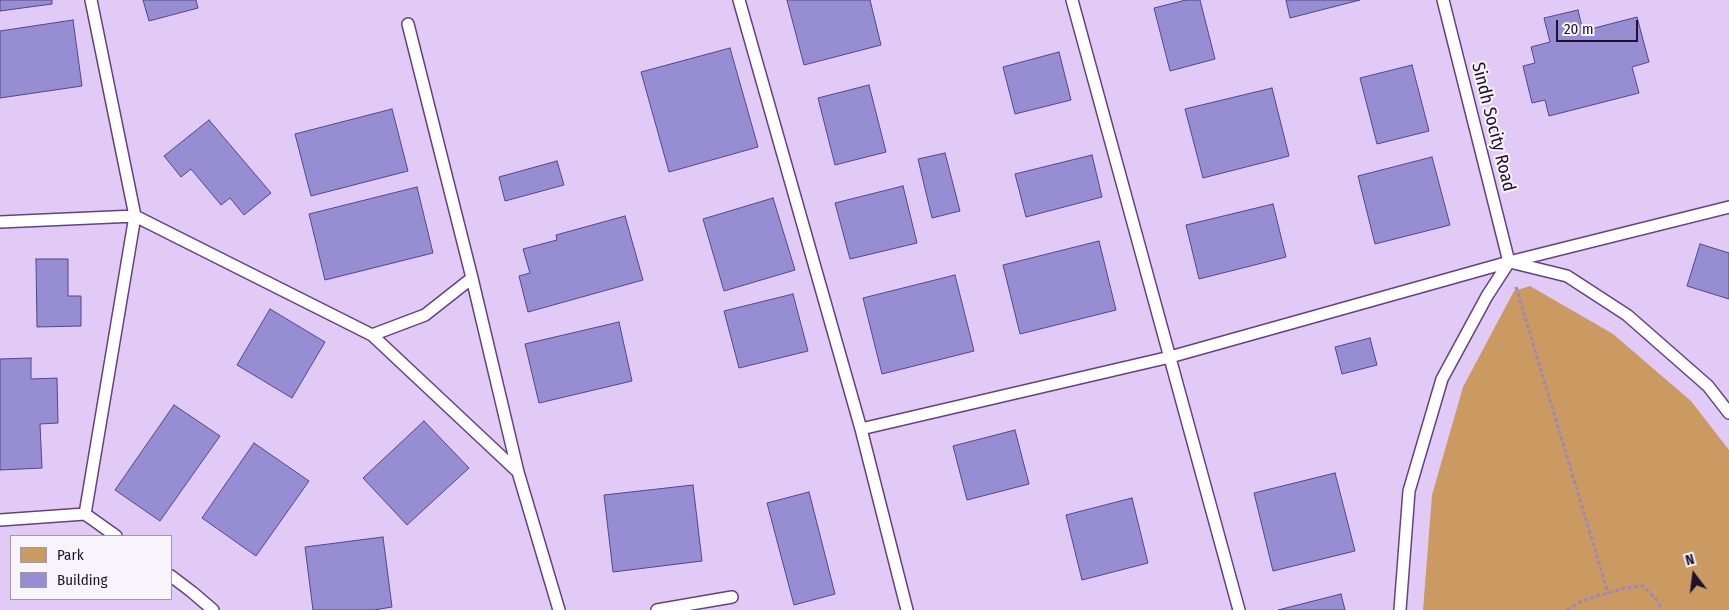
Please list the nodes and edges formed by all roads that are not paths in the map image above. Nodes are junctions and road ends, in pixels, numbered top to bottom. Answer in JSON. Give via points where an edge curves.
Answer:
{"nodes":[{"id":1,"x":91,"y":0,"type":"edge"},
{"id":2,"x":739,"y":0,"type":"edge"},
{"id":3,"x":1072,"y":0,"type":"edge"},
{"id":4,"x":1442,"y":0,"type":"edge"},
{"id":5,"x":408,"y":24,"type":"dead end"},
{"id":6,"x":1729,"y":207,"type":"edge"},
{"id":7,"x":135,"y":216,"type":"junction"},
{"id":8,"x":0,"y":222,"type":"edge"},
{"id":9,"x":1509,"y":262,"type":"junction"},
{"id":10,"x":472,"y":278,"type":"junction"},
{"id":11,"x":372,"y":335,"type":"junction"},
{"id":12,"x":1170,"y":356,"type":"junction"},
{"id":13,"x":1729,"y":413,"type":"edge"},
{"id":14,"x":861,"y":430,"type":"junction"},
{"id":15,"x":518,"y":472,"type":"junction"},
{"id":16,"x":85,"y":514,"type":"junction"},
{"id":17,"x":0,"y":520,"type":"edge"},
{"id":18,"x":115,"y":535,"type":"edge"},
{"id":19,"x":172,"y":577,"type":"edge"},
{"id":20,"x":732,"y":597,"type":"dead end"},
{"id":21,"x":213,"y":610,"type":"edge"},
{"id":22,"x":559,"y":610,"type":"edge"},
{"id":23,"x":657,"y":610,"type":"edge"},
{"id":24,"x":907,"y":610,"type":"edge"},
{"id":25,"x":1239,"y":610,"type":"edge"},
{"id":26,"x":1400,"y":610,"type":"edge"}],
"edges":[{"from":1,"to":7,"type":"lane"},
{"from":2,"to":14,"type":"lane"},
{"from":3,"to":12,"type":"lane"},
{"from":4,"to":9,"type":"lane","name":"Sindh Socity Road"},
{"from":5,"to":10,"type":"lane"},
{"from":6,"to":9,"type":"lane"},
{"from":7,"to":8,"type":"lane"},
{"from":7,"to":11,"type":"lane"},
{"from":7,"to":16,"type":"lane"},
{"from":9,"to":12,"type":"lane"},
{"from":9,"to":13,"type":"lane","via":[[1567,276],[1626,315],[1708,386]]},
{"from":9,"to":26,"type":"lane","via":[[1442,379],[1409,491]]},
{"from":10,"to":11,"type":"lane","via":[[425,315]]},
{"from":10,"to":15,"type":"lane"},
{"from":11,"to":15,"type":"lane"},
{"from":12,"to":14,"type":"lane"},
{"from":12,"to":25,"type":"lane"},
{"from":14,"to":24,"type":"lane"},
{"from":15,"to":22,"type":"lane"},
{"from":16,"to":17,"type":"lane"},
{"from":16,"to":18,"type":"lane"},
{"from":19,"to":21,"type":"lane"},
{"from":20,"to":23,"type":"lane"}]}
